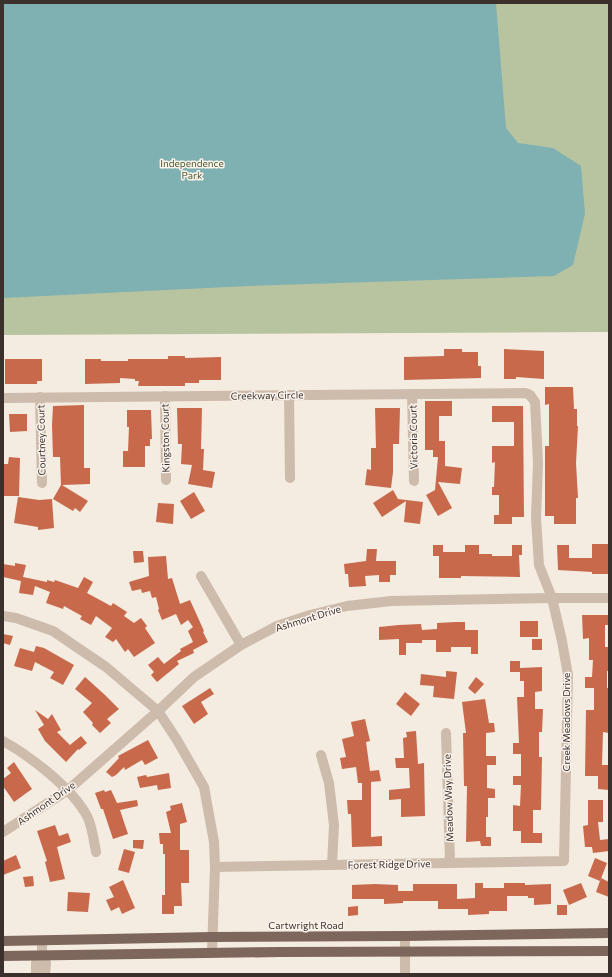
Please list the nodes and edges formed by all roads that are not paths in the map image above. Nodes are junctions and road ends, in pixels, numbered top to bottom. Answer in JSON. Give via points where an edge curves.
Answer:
{"nodes":[{"id":1,"x":412,"y":394,"type":"junction"},
{"id":2,"x":289,"y":395,"type":"junction"},
{"id":3,"x":530,"y":395,"type":"joint"},
{"id":4,"x":165,"y":396,"type":"junction"},
{"id":5,"x":3,"y":398,"type":"edge"},
{"id":6,"x":40,"y":398,"type":"junction"},
{"id":7,"x":290,"y":478,"type":"dead end"},
{"id":8,"x":166,"y":480,"type":"dead end"},
{"id":9,"x":414,"y":481,"type":"dead end"},
{"id":10,"x":42,"y":483,"type":"dead end"},
{"id":11,"x":201,"y":576,"type":"dead end"},
{"id":12,"x":552,"y":598,"type":"junction"},
{"id":13,"x":609,"y":598,"type":"edge"},
{"id":14,"x":3,"y":616,"type":"edge"},
{"id":15,"x":241,"y":645,"type":"junction"},
{"id":16,"x":158,"y":711,"type":"junction"},
{"id":17,"x":446,"y":733,"type":"dead end"},
{"id":18,"x":3,"y":741,"type":"edge"},
{"id":19,"x":321,"y":755,"type":"dead end"},
{"id":20,"x":68,"y":790,"type":"junction"},
{"id":21,"x":3,"y":832,"type":"edge"},
{"id":22,"x":96,"y":852,"type":"dead end"},
{"id":23,"x":564,"y":861,"type":"joint"},
{"id":24,"x":450,"y":862,"type":"junction"},
{"id":25,"x":332,"y":865,"type":"junction"},
{"id":26,"x":215,"y":867,"type":"junction"},
{"id":27,"x":609,"y":933,"type":"edge"},
{"id":28,"x":405,"y":936,"type":"junction"},
{"id":29,"x":212,"y":937,"type":"junction"},
{"id":30,"x":3,"y":941,"type":"edge"},
{"id":31,"x":42,"y":941,"type":"junction"},
{"id":32,"x":405,"y":951,"type":"junction"},
{"id":33,"x":609,"y":951,"type":"edge"},
{"id":34,"x":212,"y":952,"type":"junction"},
{"id":35,"x":3,"y":956,"type":"edge"},
{"id":36,"x":42,"y":956,"type":"junction"},
{"id":37,"x":36,"y":974,"type":"edge"},
{"id":38,"x":45,"y":974,"type":"edge"},
{"id":39,"x":405,"y":974,"type":"edge"}],
"edges":[{"from":1,"to":2,"type":"street","name":"Creekway Circle"},
{"from":1,"to":3,"type":"street","name":"Creekway Circle"},
{"from":1,"to":9,"type":"street","name":"Victoria Court"},
{"from":2,"to":4,"type":"street","name":"Creekway Circle"},
{"from":2,"to":7,"type":"street"},
{"from":3,"to":12,"type":"street","name":"Creek Meadows Drive","via":[[535,402],[539,565]]},
{"from":4,"to":6,"type":"street","name":"Creekway Circle"},
{"from":4,"to":8,"type":"street","name":"Kingston Court"},
{"from":5,"to":6,"type":"street","name":"Creekway Circle"},
{"from":6,"to":10,"type":"street","name":"Courtney Court"},
{"from":11,"to":15,"type":"street"},
{"from":12,"to":13,"type":"street","name":"Ashmont Drive"},
{"from":12,"to":15,"type":"street","name":"Ashmont Drive","via":[[391,601],[347,606],[277,626]]},
{"from":12,"to":23,"type":"street","name":"Creek Meadows Drive","via":[[568,675]]},
{"from":14,"to":16,"type":"street","via":[[53,631],[106,667]]},
{"from":15,"to":16,"type":"street","name":"Ashmont Drive","via":[[194,677]]},
{"from":16,"to":20,"type":"street","name":"Ashmont Drive"},
{"from":16,"to":26,"type":"street","via":[[204,787],[214,842]]},
{"from":17,"to":24,"type":"street","name":"Meadow Way Drive"},
{"from":18,"to":20,"type":"street"},
{"from":19,"to":25,"type":"street","via":[[329,784],[334,825]]},
{"from":20,"to":21,"type":"street","name":"Ashmont Drive"},
{"from":20,"to":22,"type":"street","via":[[88,817]]},
{"from":23,"to":24,"type":"street","name":"Forest Ridge Drive"},
{"from":24,"to":25,"type":"street","name":"Forest Ridge Drive"},
{"from":25,"to":26,"type":"street","name":"Forest Ridge Drive"},
{"from":26,"to":29,"type":"street"},
{"from":27,"to":28,"type":"main road","name":"Cartwright Road"},
{"from":28,"to":29,"type":"main road","name":"Cartwright Road"},
{"from":28,"to":32,"type":"street"},
{"from":29,"to":31,"type":"main road","name":"Cartwright Road"},
{"from":29,"to":34,"type":"street"},
{"from":30,"to":31,"type":"main road","name":"Cartwright Road"},
{"from":31,"to":36,"type":"street"},
{"from":32,"to":33,"type":"main road"},
{"from":32,"to":34,"type":"main road"},
{"from":32,"to":39,"type":"street"},
{"from":34,"to":36,"type":"main road"},
{"from":35,"to":36,"type":"main road"},
{"from":36,"to":37,"type":"street","via":[[36,963]]},
{"from":36,"to":38,"type":"street","via":[[46,963]]}]}
